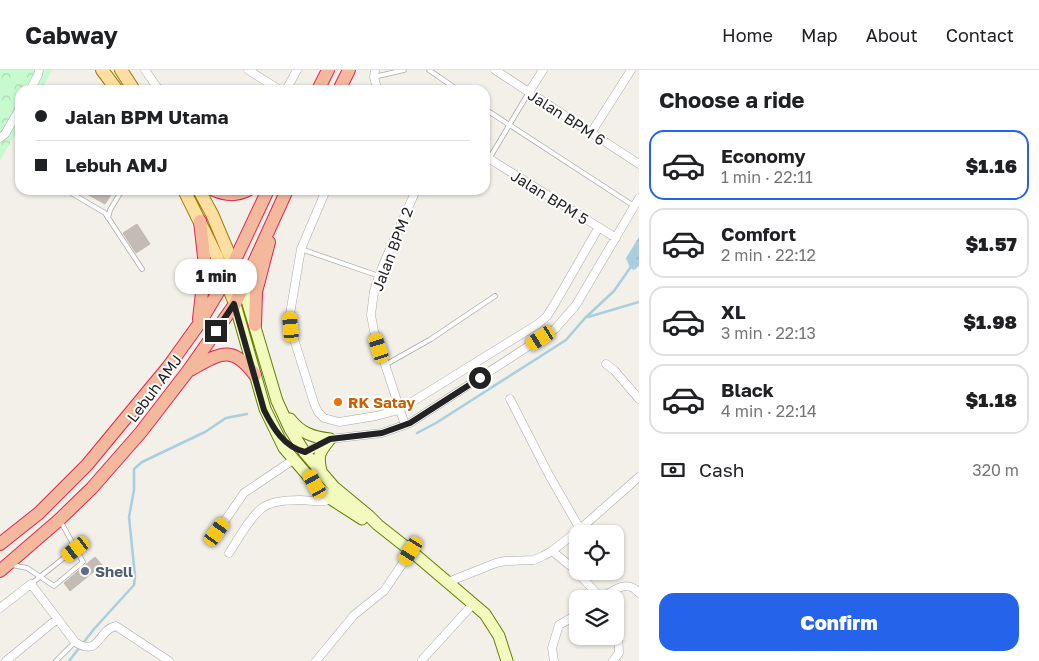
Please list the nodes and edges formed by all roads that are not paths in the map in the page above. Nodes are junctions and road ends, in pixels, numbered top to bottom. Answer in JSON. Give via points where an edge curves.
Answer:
{"nodes":[{"id":1,"x":39,"y":70,"type":"edge"},
{"id":2,"x":102,"y":70,"type":"edge"},
{"id":3,"x":109,"y":70,"type":"edge"},
{"id":4,"x":121,"y":70,"type":"edge"},
{"id":5,"x":145,"y":70,"type":"edge"},
{"id":6,"x":248,"y":70,"type":"edge"},
{"id":7,"x":297,"y":70,"type":"edge"},
{"id":8,"x":328,"y":70,"type":"edge"},
{"id":9,"x":349,"y":70,"type":"edge"},
{"id":10,"x":404,"y":70,"type":"edge"},
{"id":11,"x":429,"y":70,"type":"edge"},
{"id":12,"x":495,"y":70,"type":"edge"},
{"id":13,"x":543,"y":70,"type":"edge"},
{"id":14,"x":631,"y":70,"type":"edge"},
{"id":15,"x":374,"y":74,"type":"edge"},
{"id":16,"x":33,"y":85,"type":"edge"},
{"id":17,"x":113,"y":85,"type":"edge"},
{"id":18,"x":114,"y":85,"type":"edge"},
{"id":19,"x":131,"y":85,"type":"edge"},
{"id":20,"x":156,"y":85,"type":"edge"},
{"id":21,"x":272,"y":85,"type":"edge"},
{"id":22,"x":289,"y":85,"type":"edge"},
{"id":23,"x":320,"y":85,"type":"edge"},
{"id":24,"x":342,"y":85,"type":"edge"},
{"id":25,"x":451,"y":85,"type":"edge"},
{"id":26,"x":529,"y":92,"type":"junction"},
{"id":27,"x":490,"y":112,"type":"edge"},
{"id":28,"x":15,"y":117,"type":"edge"},
{"id":29,"x":509,"y":125,"type":"junction"},
{"id":30,"x":591,"y":133,"type":"junction"},
{"id":31,"x":0,"y":138,"type":"edge"},
{"id":32,"x":490,"y":153,"type":"edge"},
{"id":33,"x":490,"y":159,"type":"edge"},
{"id":34,"x":639,"y":164,"type":"edge"},
{"id":35,"x":74,"y":195,"type":"edge"},
{"id":36,"x":119,"y":195,"type":"edge"},
{"id":37,"x":187,"y":195,"type":"edge"},
{"id":38,"x":201,"y":195,"type":"edge"},
{"id":39,"x":266,"y":195,"type":"edge"},
{"id":40,"x":284,"y":195,"type":"edge"},
{"id":41,"x":324,"y":195,"type":"edge"},
{"id":42,"x":414,"y":195,"type":"edge"},
{"id":43,"x":639,"y":198,"type":"edge"},
{"id":44,"x":634,"y":206,"type":"junction"},
{"id":45,"x":108,"y":218,"type":"junction"},
{"id":46,"x":273,"y":218,"type":"junction"},
{"id":47,"x":200,"y":221,"type":"junction"},
{"id":48,"x":599,"y":228,"type":"junction"},
{"id":49,"x":616,"y":238,"type":"junction"},
{"id":50,"x":300,"y":249,"type":"junction"},
{"id":51,"x":234,"y":263,"type":"junction"},
{"id":52,"x":142,"y":269,"type":"dead end"},
{"id":53,"x":379,"y":276,"type":"junction"},
{"id":54,"x":226,"y":279,"type":"junction"},
{"id":55,"x":243,"y":287,"type":"junction"},
{"id":56,"x":495,"y":296,"type":"dead end"},
{"id":57,"x":234,"y":304,"type":"junction"},
{"id":58,"x":199,"y":324,"type":"junction"},
{"id":59,"x":255,"y":325,"type":"junction"},
{"id":60,"x":606,"y":364,"type":"dead end"},
{"id":61,"x":385,"y":365,"type":"junction"},
{"id":62,"x":188,"y":371,"type":"junction"},
{"id":63,"x":255,"y":375,"type":"junction"},
{"id":64,"x":510,"y":399,"type":"dead end"},
{"id":65,"x":639,"y":399,"type":"edge"},
{"id":66,"x":277,"y":401,"type":"junction"},
{"id":67,"x":400,"y":410,"type":"junction"},
{"id":68,"x":405,"y":425,"type":"junction"},
{"id":69,"x":273,"y":428,"type":"junction"},
{"id":70,"x":330,"y":439,"type":"junction"},
{"id":71,"x":305,"y":452,"type":"junction"},
{"id":72,"x":293,"y":460,"type":"junction"},
{"id":73,"x":321,"y":472,"type":"junction"},
{"id":74,"x":639,"y":477,"type":"edge"},
{"id":75,"x":315,"y":484,"type":"junction"},
{"id":76,"x":331,"y":499,"type":"junction"},
{"id":77,"x":60,"y":520,"type":"junction"},
{"id":78,"x":378,"y":525,"type":"junction"},
{"id":79,"x":578,"y":525,"type":"edge"},
{"id":80,"x":585,"y":525,"type":"edge"},
{"id":81,"x":217,"y":532,"type":"dead end"},
{"id":82,"x":569,"y":538,"type":"edge"},
{"id":83,"x":0,"y":544,"type":"edge"},
{"id":84,"x":76,"y":549,"type":"junction"},
{"id":85,"x":411,"y":551,"type":"junction"},
{"id":86,"x":552,"y":551,"type":"junction"},
{"id":87,"x":229,"y":553,"type":"dead end"},
{"id":88,"x":4,"y":568,"type":"edge"},
{"id":89,"x":40,"y":577,"type":"junction"},
{"id":90,"x":448,"y":582,"type":"junction"},
{"id":91,"x":31,"y":584,"type":"junction"},
{"id":92,"x":594,"y":590,"type":"edge"},
{"id":93,"x":615,"y":590,"type":"edge"},
{"id":94,"x":639,"y":593,"type":"edge"},
{"id":95,"x":473,"y":604,"type":"junction"},
{"id":96,"x":0,"y":608,"type":"edge"},
{"id":97,"x":58,"y":619,"type":"junction"},
{"id":98,"x":569,"y":619,"type":"edge"},
{"id":99,"x":80,"y":644,"type":"junction"},
{"id":100,"x":619,"y":645,"type":"edge"},
{"id":101,"x":422,"y":660,"type":"edge"},
{"id":102,"x":6,"y":661,"type":"edge"},
{"id":103,"x":56,"y":661,"type":"edge"},
{"id":104,"x":169,"y":661,"type":"edge"},
{"id":105,"x":316,"y":661,"type":"edge"},
{"id":106,"x":507,"y":661,"type":"edge"},
{"id":107,"x":554,"y":661,"type":"edge"},
{"id":108,"x":613,"y":661,"type":"edge"}],
"edges":[{"from":1,"to":16,"type":"street"},
{"from":2,"to":17,"type":"main road"},
{"from":3,"to":18,"type":"main road"},
{"from":4,"to":19,"type":"main road"},
{"from":5,"to":20,"type":"street"},
{"from":6,"to":21,"type":"street"},
{"from":7,"to":22,"type":"street"},
{"from":8,"to":23,"type":"highway"},
{"from":9,"to":24,"type":"highway"},
{"from":10,"to":15,"type":"lane"},
{"from":11,"to":25,"type":"lane"},
{"from":12,"to":26,"type":"street","name":"Jalan BPM 6"},
{"from":13,"to":26,"type":"street"},
{"from":14,"to":30,"type":"street"},
{"from":26,"to":29,"type":"lane"},
{"from":26,"to":30,"type":"street","name":"Jalan BPM 6"},
{"from":27,"to":29,"type":"lane"},
{"from":28,"to":31,"type":"street"},
{"from":29,"to":32,"type":"lane"},
{"from":29,"to":44,"type":"lane"},
{"from":30,"to":34,"type":"street","name":"Jalan BPM 6"},
{"from":33,"to":48,"type":"street","name":"Jalan BPM 5"},
{"from":35,"to":45,"type":"lane"},
{"from":36,"to":45,"type":"lane"},
{"from":37,"to":47,"type":"main road"},
{"from":38,"to":51,"type":"main road"},
{"from":39,"to":51,"type":"highway","name":"Lebuh AMJ"},
{"from":40,"to":46,"type":"highway","name":"Lebuh AMJ"},
{"from":41,"to":50,"type":"street"},
{"from":42,"to":53,"type":"street","name":"Jalan BPM 2"},
{"from":43,"to":44,"type":"street"},
{"from":44,"to":49,"type":"street"},
{"from":45,"to":52,"type":"lane"},
{"from":46,"to":55,"type":"highway","name":"Lebuh AMJ"},
{"from":46,"to":59,"type":"highway","via":[[256,292]]},
{"from":47,"to":54,"type":"main road"},
{"from":47,"to":58,"type":"highway","via":[[205,266]]},
{"from":48,"to":49,"type":"street","name":"Jalan BPM 5"},
{"from":48,"to":67,"type":"street","via":[[547,316]]},
{"from":49,"to":68,"type":"street","via":[[576,304],[555,329]]},
{"from":50,"to":53,"type":"lane"},
{"from":50,"to":67,"type":"street","via":[[291,327],[318,412],[324,418],[339,422]]},
{"from":51,"to":54,"type":"highway","name":"Lebuh AMJ"},
{"from":51,"to":55,"type":"main road"},
{"from":53,"to":61,"type":"street","name":"Jalan BPM 2","via":[[371,315]]},
{"from":54,"to":57,"type":"main road"},
{"from":54,"to":58,"type":"highway","name":"Lebuh AMJ"},
{"from":55,"to":57,"type":"highway","name":"Lebuh AMJ"},
{"from":55,"to":59,"type":"main road"},
{"from":56,"to":61,"type":"lane"},
{"from":57,"to":62,"type":"highway","name":"Lebuh AMJ"},
{"from":57,"to":63,"type":"main road"},
{"from":58,"to":83,"type":"highway","name":"Lebuh AMJ","via":[[88,465],[39,513]]},
{"from":59,"to":66,"type":"main road"},
{"from":60,"to":65,"type":"street"},
{"from":61,"to":67,"type":"street","name":"Jalan BPM 2"},
{"from":62,"to":63,"type":"highway","via":[[212,358],[231,354],[245,362]]},
{"from":62,"to":77,"type":"highway","name":"Lebuh AMJ","via":[[141,432]]},
{"from":63,"to":69,"type":"main road","via":[[264,410]]},
{"from":64,"to":79,"type":"street"},
{"from":66,"to":70,"type":"main road","via":[[301,431]]},
{"from":66,"to":71,"type":"main road"},
{"from":67,"to":68,"type":"street","name":"Jalan BPM 2"},
{"from":68,"to":70,"type":"street","via":[[382,433]]},
{"from":69,"to":71,"type":"main road","via":[[295,450]]},
{"from":69,"to":72,"type":"main road"},
{"from":70,"to":71,"type":"street"},
{"from":70,"to":73,"type":"main road","via":[[318,458]]},
{"from":71,"to":73,"type":"main road"},
{"from":71,"to":75,"type":"main road","via":[[303,463]]},
{"from":72,"to":75,"type":"main road"},
{"from":72,"to":81,"type":"street","via":[[244,493]]},
{"from":73,"to":78,"type":"main road"},
{"from":74,"to":80,"type":"street"},
{"from":75,"to":76,"type":"main road"},
{"from":76,"to":78,"type":"main road","via":[[365,521]]},
{"from":76,"to":87,"type":"street","via":[[269,504],[262,508]]},
{"from":77,"to":84,"type":"lane"},
{"from":77,"to":88,"type":"highway","name":"Lebuh AMJ"},
{"from":78,"to":85,"type":"main road"},
{"from":82,"to":86,"type":"street"},
{"from":84,"to":89,"type":"lane"},
{"from":84,"to":89,"type":"lane","via":[[83,562],[54,586]]},
{"from":85,"to":90,"type":"main road"},
{"from":85,"to":105,"type":"street","via":[[384,591],[354,615]]},
{"from":86,"to":90,"type":"street","via":[[534,560],[496,563]]},
{"from":86,"to":92,"type":"street"},
{"from":88,"to":89,"type":"lane","via":[[27,568]]},
{"from":89,"to":91,"type":"lane"},
{"from":90,"to":95,"type":"main road"},
{"from":91,"to":96,"type":"street"},
{"from":91,"to":97,"type":"street"},
{"from":93,"to":94,"type":"street","via":[[632,586]]},
{"from":95,"to":101,"type":"street"},
{"from":95,"to":106,"type":"main road","via":[[492,624]]},
{"from":97,"to":99,"type":"street"},
{"from":97,"to":102,"type":"street"},
{"from":98,"to":107,"type":"street","via":[[559,625],[552,648]]},
{"from":99,"to":103,"type":"lane"},
{"from":99,"to":104,"type":"street","via":[[96,644],[110,628],[116,626]]},
{"from":100,"to":108,"type":"street","via":[[620,653]]}]}
